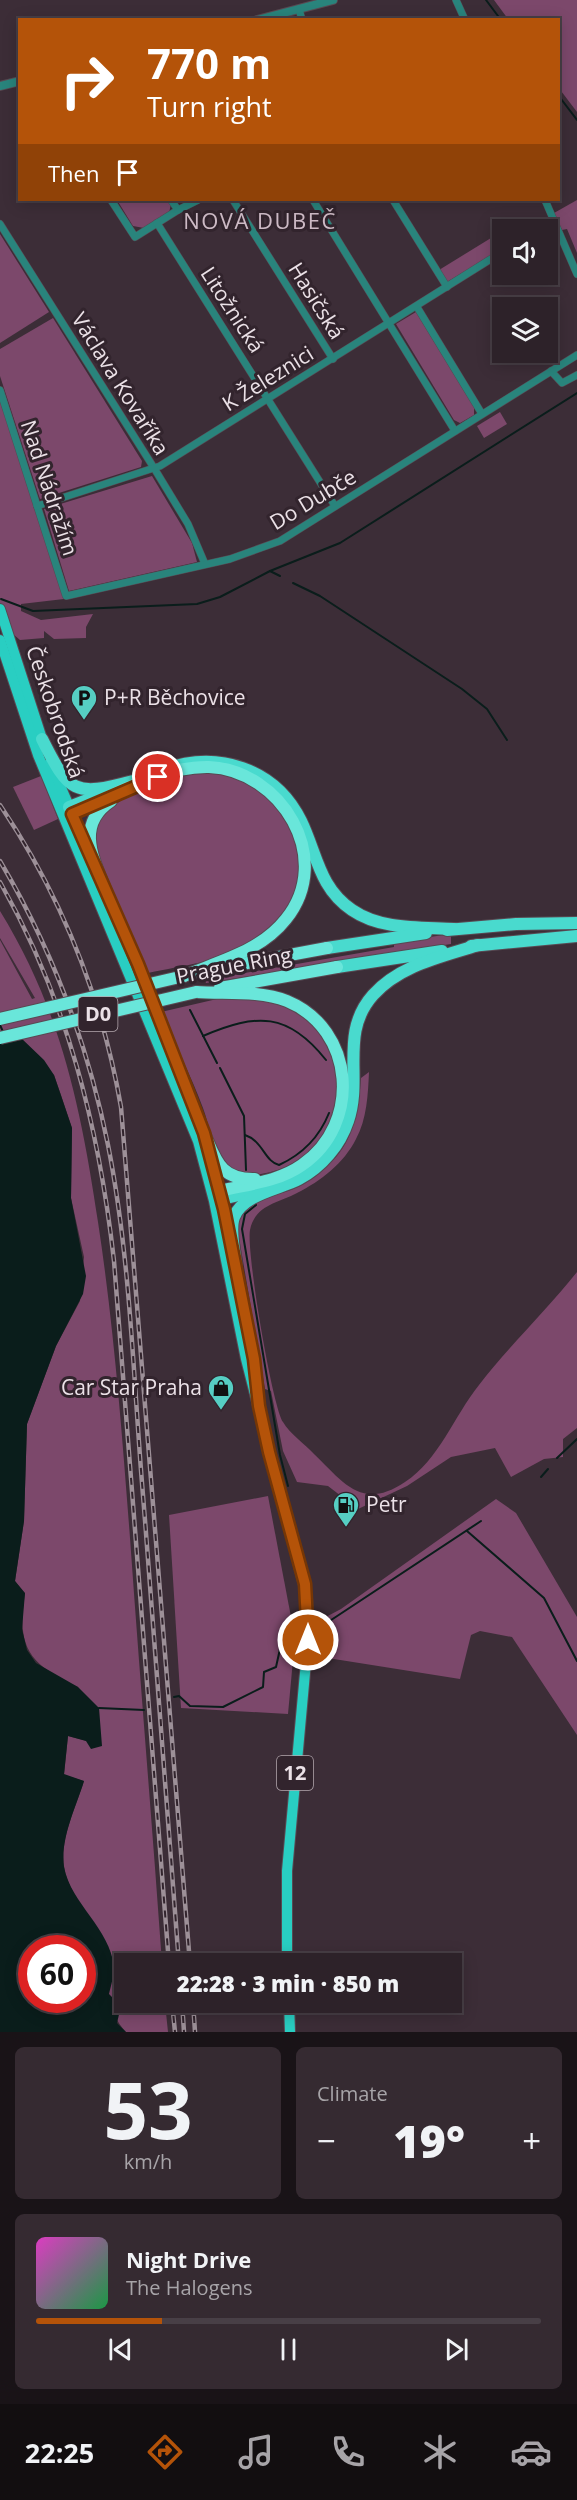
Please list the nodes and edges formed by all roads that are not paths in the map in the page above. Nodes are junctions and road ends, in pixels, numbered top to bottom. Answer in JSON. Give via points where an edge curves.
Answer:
{"nodes":[{"id":1,"x":333,"y":0,"type":"edge"},
{"id":2,"x":456,"y":0,"type":"edge"},
{"id":3,"x":299,"y":9,"type":"junction"},
{"id":4,"x":265,"y":18,"type":"edge"},
{"id":5,"x":301,"y":18,"type":"edge"},
{"id":6,"x":464,"y":18,"type":"edge"},
{"id":7,"x":18,"y":82,"type":"edge"},
{"id":8,"x":0,"y":86,"type":"edge"},
{"id":9,"x":112,"y":201,"type":"edge"},
{"id":10,"x":172,"y":201,"type":"edge"},
{"id":11,"x":196,"y":201,"type":"edge"},
{"id":12,"x":234,"y":201,"type":"edge"},
{"id":13,"x":314,"y":201,"type":"edge"},
{"id":14,"x":394,"y":201,"type":"edge"},
{"id":15,"x":545,"y":201,"type":"edge"},
{"id":16,"x":178,"y":210,"type":"junction"},
{"id":17,"x":554,"y":219,"type":"edge"},
{"id":18,"x":157,"y":223,"type":"junction"},
{"id":19,"x":0,"y":224,"type":"edge"},
{"id":20,"x":558,"y":229,"type":"edge"},
{"id":21,"x":492,"y":258,"type":"edge"},
{"id":22,"x":577,"y":274,"type":"edge"},
{"id":23,"x":447,"y":287,"type":"junction"},
{"id":24,"x":417,"y":307,"type":"junction"},
{"id":25,"x":390,"y":324,"type":"junction"},
{"id":26,"x":577,"y":355,"type":"edge"},
{"id":27,"x":333,"y":358,"type":"junction"},
{"id":28,"x":551,"y":371,"type":"junction"},
{"id":29,"x":577,"y":375,"type":"edge"},
{"id":30,"x":0,"y":390,"type":"edge"},
{"id":31,"x":268,"y":398,"type":"junction"},
{"id":32,"x":482,"y":414,"type":"junction"},
{"id":33,"x":455,"y":431,"type":"junction"},
{"id":34,"x":154,"y":468,"type":"junction"},
{"id":35,"x":37,"y":506,"type":"junction"},
{"id":36,"x":335,"y":506,"type":"junction"},
{"id":37,"x":205,"y":564,"type":"junction"},
{"id":38,"x":66,"y":596,"type":"joint"},
{"id":39,"x":0,"y":609,"type":"edge"},
{"id":40,"x":0,"y":640,"type":"edge"},
{"id":41,"x":42,"y":739,"type":"junction"},
{"id":42,"x":171,"y":773,"type":"junction"},
{"id":43,"x":134,"y":781,"type":"junction"},
{"id":44,"x":66,"y":812,"type":"junction"},
{"id":45,"x":110,"y":902,"type":"junction"},
{"id":46,"x":577,"y":923,"type":"edge"},
{"id":47,"x":454,"y":929,"type":"junction"},
{"id":48,"x":577,"y":936,"type":"edge"},
{"id":49,"x":478,"y":945,"type":"junction"},
{"id":50,"x":199,"y":971,"type":"junction"},
{"id":51,"x":202,"y":992,"type":"junction"},
{"id":52,"x":0,"y":1019,"type":"edge"},
{"id":53,"x":0,"y":1038,"type":"edge"},
{"id":54,"x":204,"y":1133,"type":"junction"},
{"id":55,"x":286,"y":1175,"type":"junction"},
{"id":56,"x":300,"y":1178,"type":"junction"},
{"id":57,"x":217,"y":1196,"type":"junction"},
{"id":58,"x":236,"y":1266,"type":"junction"},
{"id":59,"x":259,"y":1406,"type":"junction"},
{"id":60,"x":287,"y":1953,"type":"edge"},
{"id":61,"x":289,"y":2013,"type":"edge"},
{"id":62,"x":290,"y":2032,"type":"edge"}],
"edges":[{"from":1,"to":3,"type":"street"},
{"from":2,"to":6,"type":"street"},
{"from":3,"to":4,"type":"street"},
{"from":3,"to":5,"type":"street"},
{"from":7,"to":8,"type":"street"},
{"from":9,"to":18,"type":"street","via":[[135,237]]},
{"from":10,"to":16,"type":"street"},
{"from":11,"to":16,"type":"street"},
{"from":12,"to":27,"type":"street","name":"Hasičská"},
{"from":13,"to":25,"type":"street"},
{"from":14,"to":23,"type":"street"},
{"from":15,"to":17,"type":"street"},
{"from":16,"to":18,"type":"street"},
{"from":18,"to":31,"type":"street","name":"Litožnická"},
{"from":19,"to":34,"type":"street","name":"Václava Kovaříka"},
{"from":20,"to":22,"type":"street"},
{"from":21,"to":23,"type":"street","name":"K Železnici"},
{"from":23,"to":24,"type":"street","name":"K Železnici"},
{"from":24,"to":25,"type":"street","name":"K Železnici"},
{"from":24,"to":32,"type":"street"},
{"from":25,"to":27,"type":"street","name":"K Železnici"},
{"from":25,"to":33,"type":"street"},
{"from":26,"to":28,"type":"street","name":"Do Dubče"},
{"from":27,"to":31,"type":"street","name":"K Železnici"},
{"from":28,"to":29,"type":"street","via":[[562,383]]},
{"from":28,"to":32,"type":"street","name":"Do Dubče"},
{"from":30,"to":35,"type":"street","name":"Nad Nádražím"},
{"from":31,"to":34,"type":"street","name":"K Železnici"},
{"from":31,"to":36,"type":"street","name":"Litožnická"},
{"from":32,"to":33,"type":"street","name":"Do Dubče"},
{"from":33,"to":36,"type":"street","name":"Do Dubče"},
{"from":34,"to":35,"type":"street","name":"K Železnici"},
{"from":34,"to":37,"type":"street","name":"Václava Kovaříka","via":[[188,524]]},
{"from":35,"to":38,"type":"street","name":"Nad Nádražím"},
{"from":36,"to":37,"type":"street","name":"Do Dubče","via":[[268,546]]},
{"from":37,"to":38,"type":"street","name":"Do Dubče"},
{"from":39,"to":41,"type":"main road","name":"Českobrodská"},
{"from":40,"to":44,"type":"main road","name":"Českobrodská","number":"12","via":[[26,723]]},
{"from":41,"to":43,"type":"highway","via":[[60,773],[78,789],[95,791]]},
{"from":41,"to":44,"type":"main road","name":"Českobrodská"},
{"from":42,"to":44,"type":"highway"},
{"from":42,"to":45,"type":"highway","via":[[112,801],[91,821],[90,844]]},
{"from":42,"to":50,"type":"highway","via":[[219,768],[258,782],[286,808],[303,846],[301,886],[287,918],[251,948]]},
{"from":43,"to":44,"type":"highway"},
{"from":43,"to":47,"type":"highway","via":[[198,761],[222,762],[251,770],[275,786],[290,803],[307,834],[321,875],[344,904],[361,916],[385,924]]},
{"from":44,"to":45,"type":"main road","name":"Českobrodská"},
{"from":44,"to":57,"type":"main road","name":"Českobrodská","number":"12","via":[[187,1109]]},
{"from":45,"to":54,"type":"main road","name":"Českobrodská"},
{"from":46,"to":47,"type":"highway"},
{"from":47,"to":50,"type":"highway","name":"Prague Ring"},
{"from":48,"to":49,"type":"highway"},
{"from":49,"to":51,"type":"highway","name":"Prague Ring","number":"D0"},
{"from":49,"to":56,"type":"highway","via":[[406,970],[366,1003],[352,1040],[353,1098],[345,1128],[329,1155]]},
{"from":50,"to":52,"type":"highway","name":"Prague Ring","number":"D0","bridge":true},
{"from":51,"to":53,"type":"highway","name":"Prague Ring","number":"D0","bridge":true},
{"from":51,"to":55,"type":"highway","via":[[263,995],[286,1001],[319,1023],[336,1049],[344,1086],[337,1122],[318,1152]]},
{"from":54,"to":55,"type":"highway","via":[[218,1164],[230,1175],[252,1179]]},
{"from":54,"to":57,"type":"main road","name":"Českobrodská","number":"12"},
{"from":55,"to":57,"type":"highway"},
{"from":56,"to":57,"type":"highway"},
{"from":56,"to":58,"type":"highway","via":[[239,1208],[233,1223]]},
{"from":57,"to":58,"type":"main road","name":"Českobrodská","number":"12"},
{"from":57,"to":59,"type":"main road","name":"Českobrodská","number":"12"},
{"from":58,"to":59,"type":"main road","name":"Českobrodská","number":"12"},
{"from":59,"to":60,"type":"main road","name":"Českobrodská","number":"12","via":[[303,1573],[309,1613],[287,1871]]},
{"from":61,"to":62,"type":"main road"}]}
